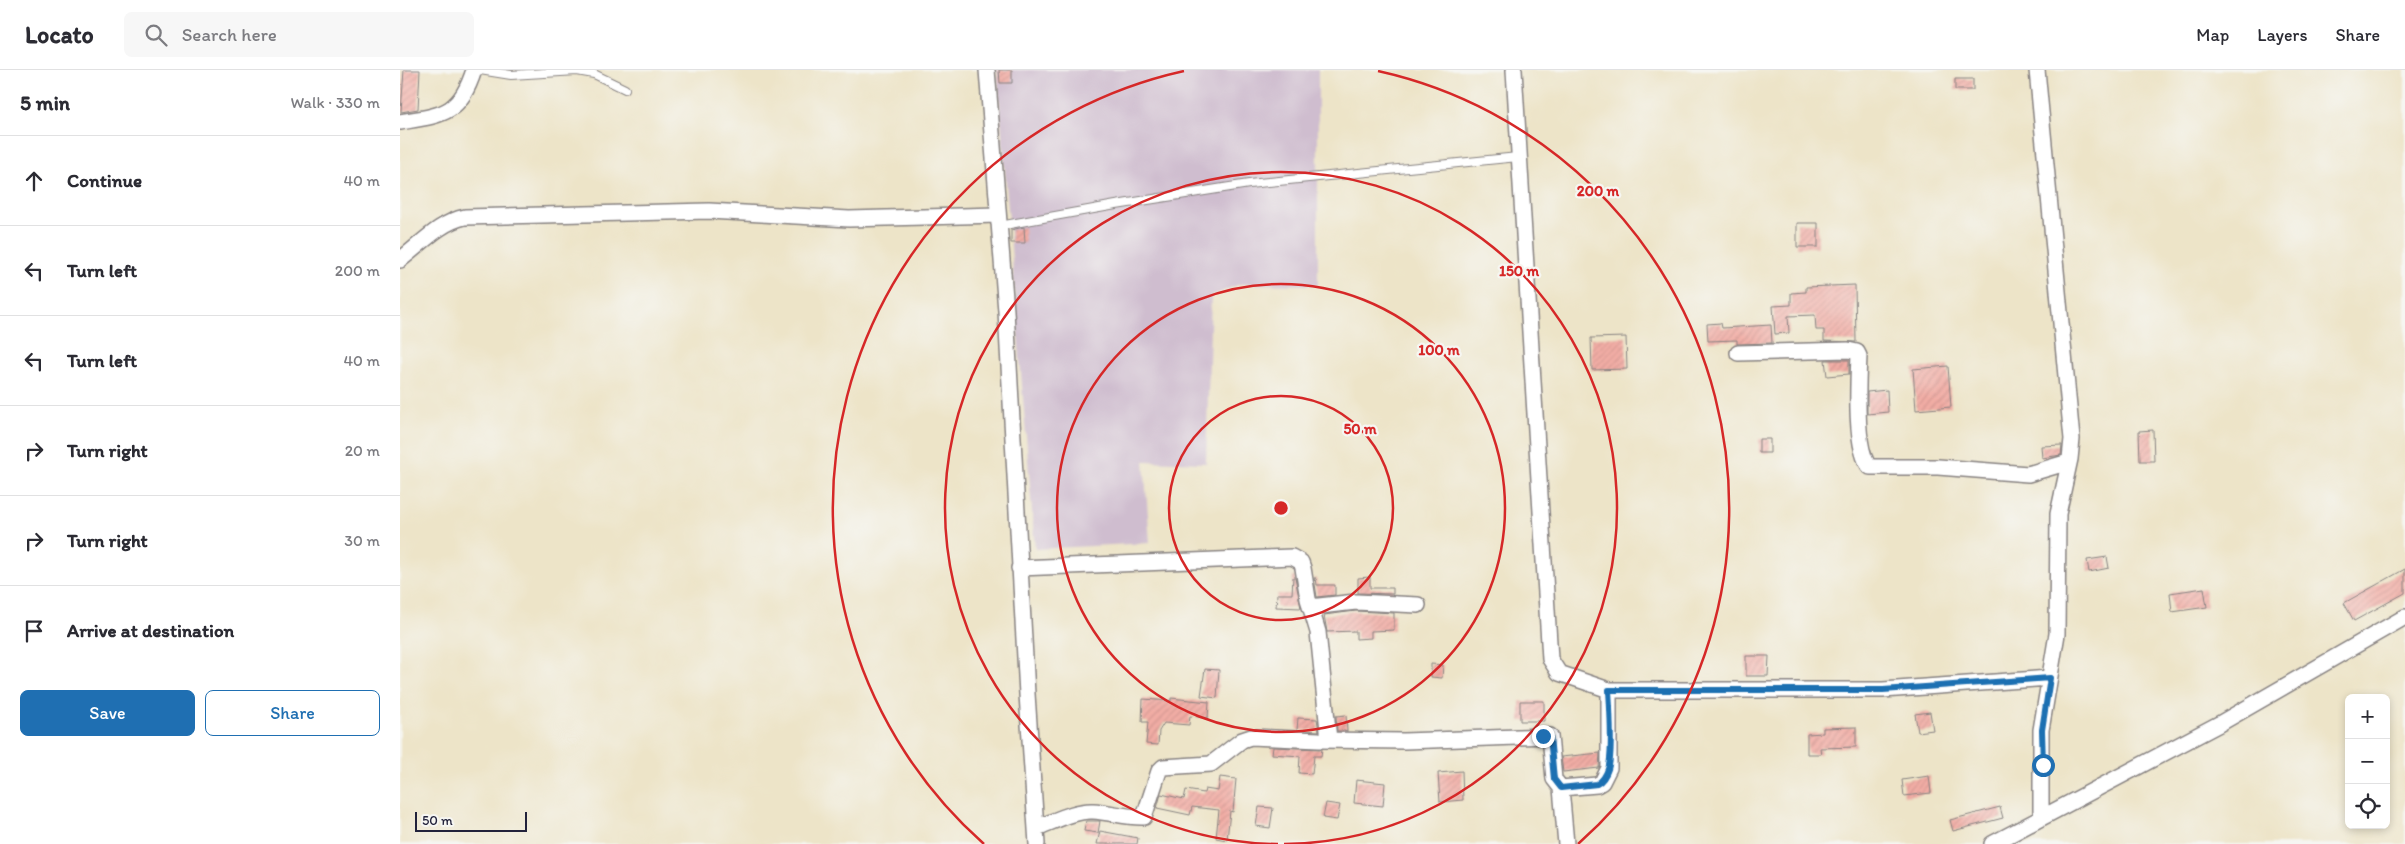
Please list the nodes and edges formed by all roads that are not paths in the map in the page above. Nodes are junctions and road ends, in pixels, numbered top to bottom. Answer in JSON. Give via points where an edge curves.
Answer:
{"nodes":[{"id":1,"x":474,"y":70,"type":"edge"},
{"id":2,"x":480,"y":70,"type":"edge"},
{"id":3,"x":988,"y":70,"type":"edge"},
{"id":4,"x":1514,"y":70,"type":"edge"},
{"id":5,"x":2037,"y":70,"type":"edge"},
{"id":6,"x":625,"y":89,"type":"dead end"},
{"id":7,"x":400,"y":122,"type":"edge"},
{"id":8,"x":1518,"y":157,"type":"junction"},
{"id":9,"x":995,"y":219,"type":"junction"},
{"id":10,"x":400,"y":260,"type":"edge"},
{"id":11,"x":1738,"y":354,"type":"dead end"},
{"id":12,"x":2069,"y":462,"type":"junction"},
{"id":13,"x":1020,"y":568,"type":"junction"},
{"id":14,"x":1418,"y":606,"type":"dead end"},
{"id":15,"x":1310,"y":607,"type":"junction"},
{"id":16,"x":2405,"y":617,"type":"edge"},
{"id":17,"x":2050,"y":678,"type":"junction"},
{"id":18,"x":1609,"y":690,"type":"junction"},
{"id":19,"x":1330,"y":740,"type":"junction"},
{"id":20,"x":1561,"y":788,"type":"junction"},
{"id":21,"x":2041,"y":816,"type":"junction"},
{"id":22,"x":1036,"y":828,"type":"junction"},
{"id":23,"x":1037,"y":844,"type":"edge"},
{"id":24,"x":1566,"y":844,"type":"edge"},
{"id":25,"x":1992,"y":844,"type":"edge"}],
"edges":[{"from":1,"to":7,"type":"street","via":[[468,89],[447,112]]},
{"from":2,"to":6,"type":"lane","via":[[511,75],[577,71],[594,74]]},
{"from":3,"to":9,"type":"street"},
{"from":4,"to":8,"type":"street"},
{"from":5,"to":12,"type":"street","via":[[2072,439]]},
{"from":8,"to":9,"type":"lane","via":[[1248,184],[1116,205]]},
{"from":8,"to":18,"type":"street","via":[[1550,659],[1559,673]]},
{"from":9,"to":10,"type":"street","via":[[849,219],[709,211],[465,218],[454,219],[442,226]]},
{"from":9,"to":13,"type":"street","via":[[1012,417]]},
{"from":11,"to":12,"type":"street","via":[[1857,352],[1858,412],[1864,459],[1870,467],[1930,467],[2028,474]]},
{"from":12,"to":17,"type":"street","via":[[2058,514],[2057,634]]},
{"from":13,"to":15,"type":"street","via":[[1292,557],[1301,562]]},
{"from":13,"to":22,"type":"street"},
{"from":14,"to":15,"type":"street","via":[[1356,602]]},
{"from":15,"to":19,"type":"street","via":[[1320,643]]},
{"from":16,"to":21,"type":"street","via":[[2251,707]]},
{"from":17,"to":18,"type":"street","via":[[1883,690]]},
{"from":17,"to":21,"type":"street","via":[[2042,730]]},
{"from":18,"to":20,"type":"street","via":[[1609,768],[1602,782]]},
{"from":19,"to":20,"type":"street","via":[[1550,736],[1554,779]]},
{"from":19,"to":22,"type":"street","via":[[1247,737],[1211,764],[1163,767],[1144,817],[1087,812]]},
{"from":20,"to":24,"type":"street"},
{"from":21,"to":25,"type":"street"},
{"from":22,"to":23,"type":"street"}]}
